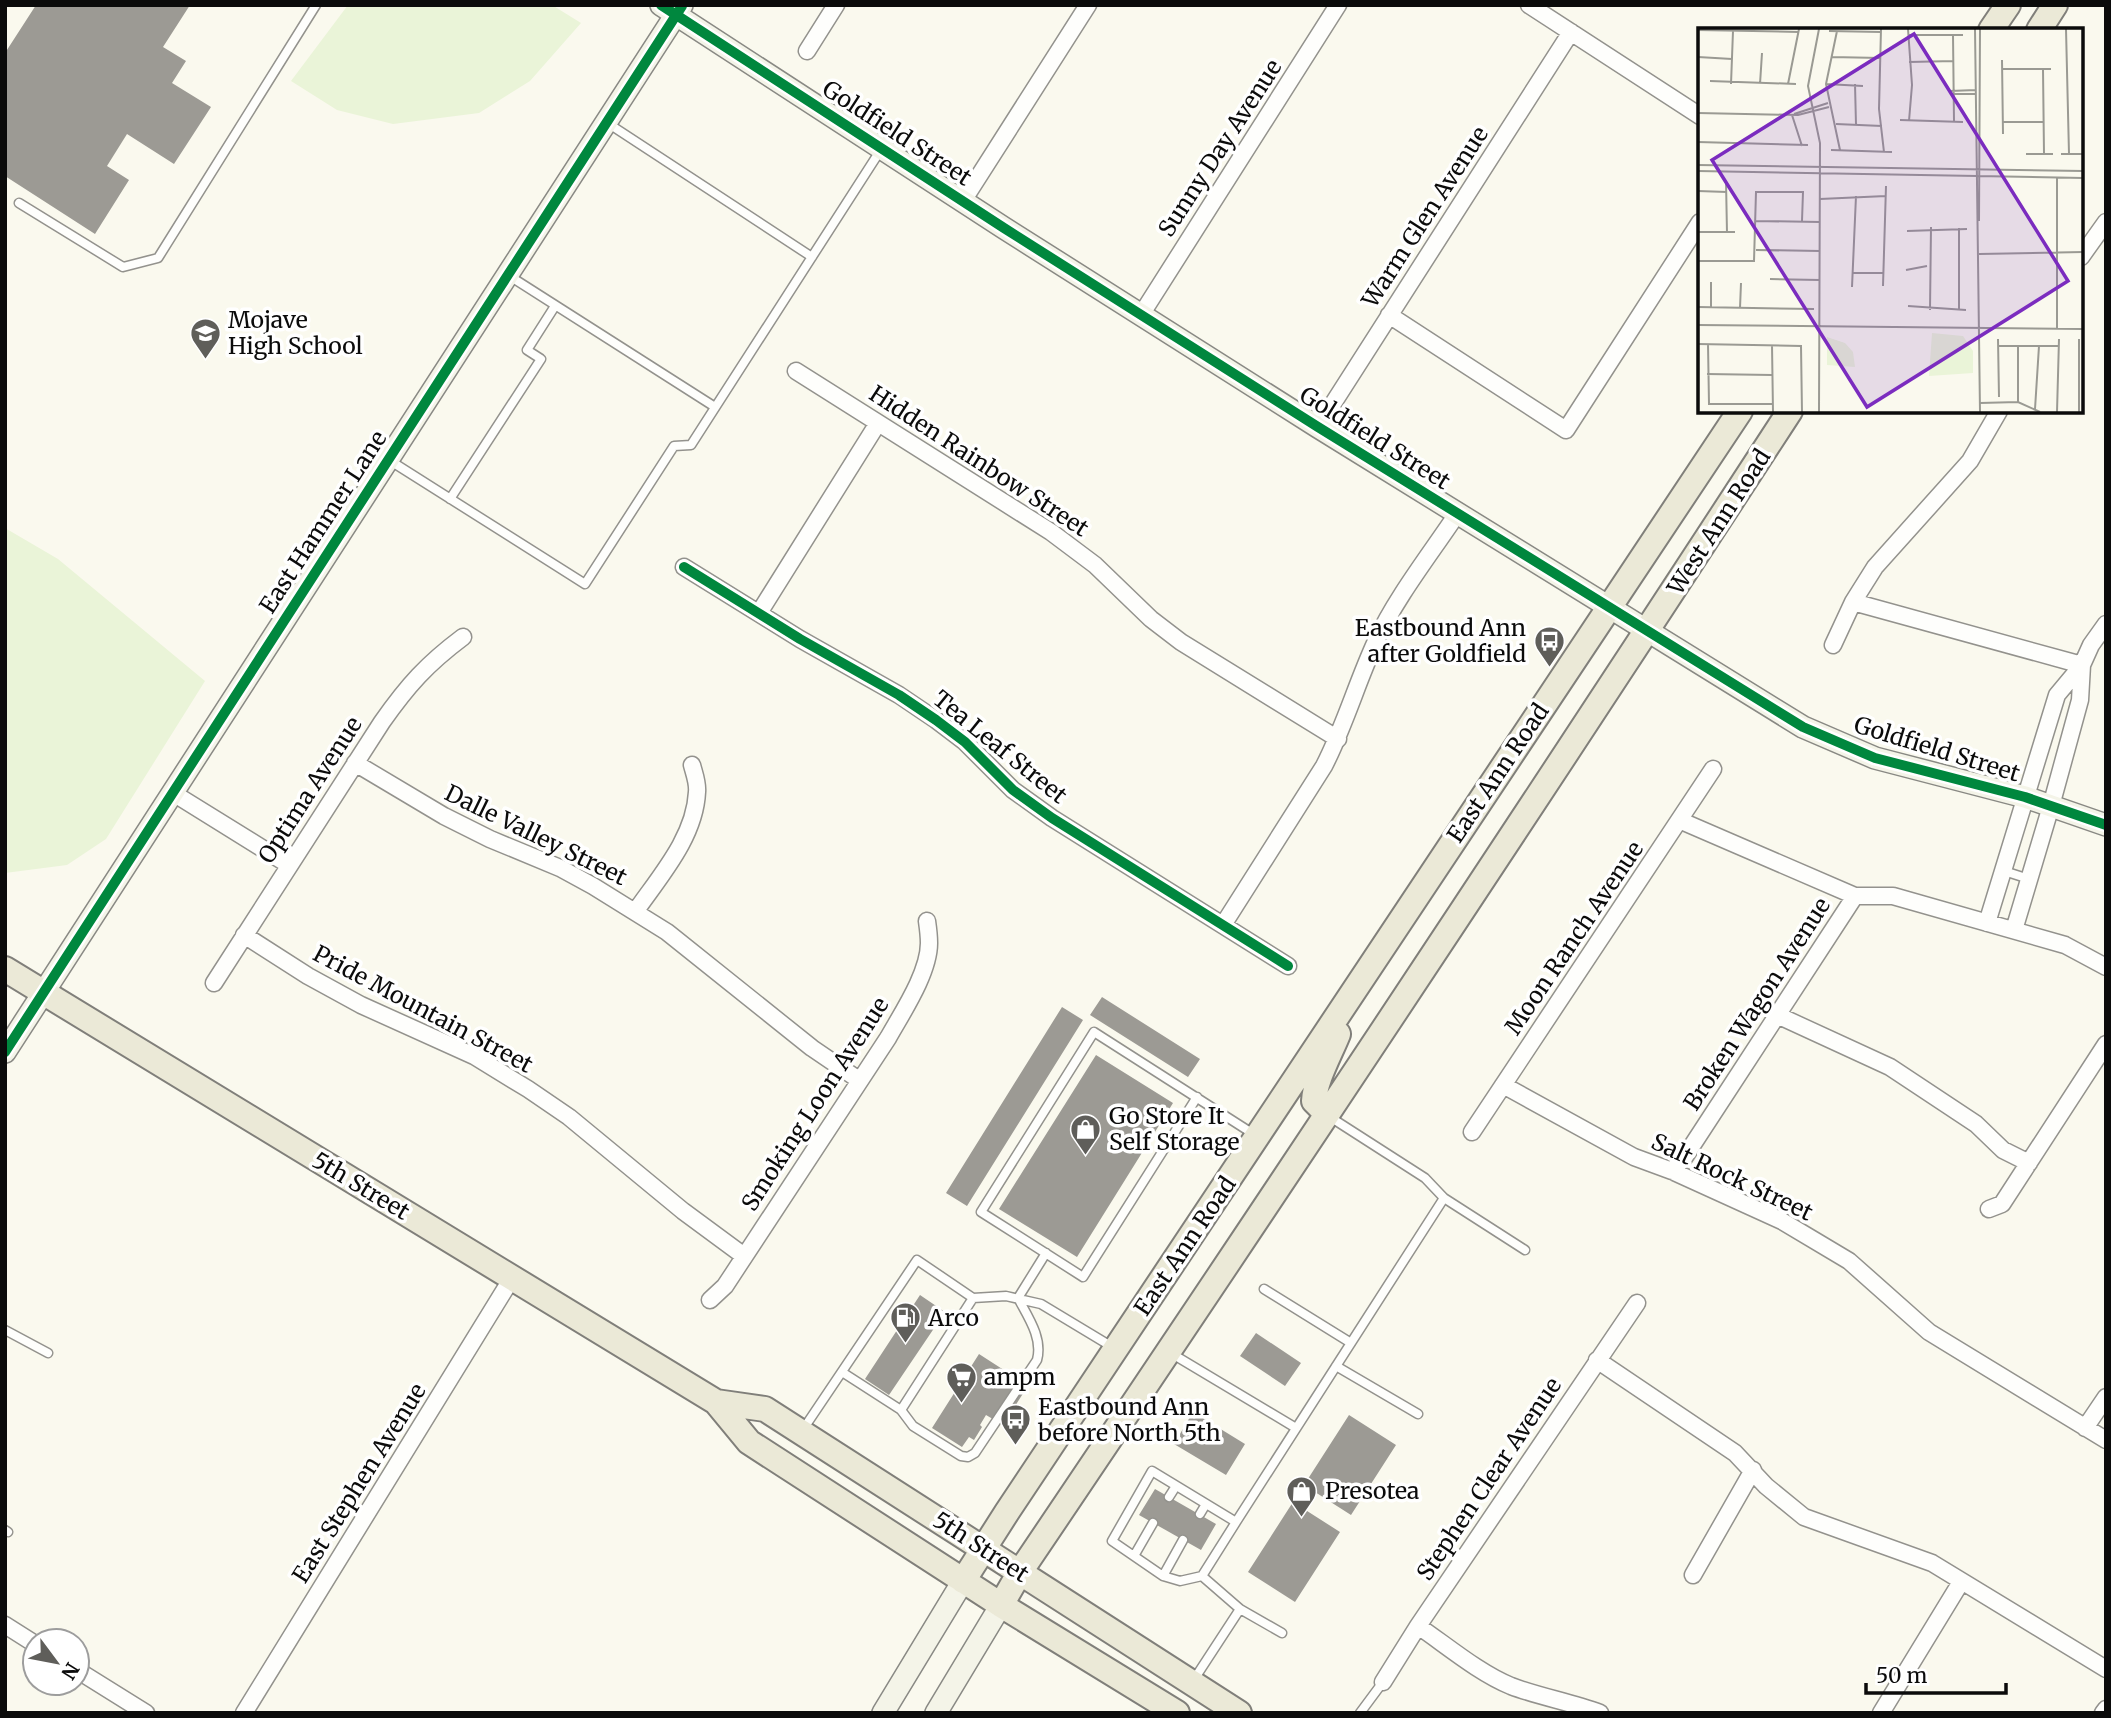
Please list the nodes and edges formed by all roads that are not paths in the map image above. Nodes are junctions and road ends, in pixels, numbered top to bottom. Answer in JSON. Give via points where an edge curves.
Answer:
{"nodes":[{"id":1,"x":316,"y":5,"type":"edge"},
{"id":2,"x":836,"y":5,"type":"edge"},
{"id":3,"x":1088,"y":5,"type":"edge"},
{"id":4,"x":1338,"y":5,"type":"edge"},
{"id":5,"x":1529,"y":5,"type":"edge"},
{"id":6,"x":2008,"y":5,"type":"edge"},
{"id":7,"x":2055,"y":5,"type":"edge"},
{"id":8,"x":673,"y":8,"type":"edge"},
{"id":9,"x":1992,"y":28,"type":"edge"},
{"id":10,"x":2040,"y":28,"type":"edge"},
{"id":11,"x":1571,"y":32,"type":"junction"},
{"id":12,"x":807,"y":51,"type":"dead end"},
{"id":13,"x":1698,"y":115,"type":"edge"},
{"id":14,"x":606,"y":122,"type":"junction"},
{"id":15,"x":881,"y":148,"type":"junction"},
{"id":16,"x":963,"y":201,"type":"junction"},
{"id":17,"x":19,"y":203,"type":"dead end"},
{"id":18,"x":2106,"y":222,"type":"edge"},
{"id":19,"x":1698,"y":225,"type":"edge"},
{"id":20,"x":2083,"y":254,"type":"edge"},
{"id":21,"x":813,"y":257,"type":"junction"},
{"id":22,"x":508,"y":275,"type":"junction"},
{"id":23,"x":555,"y":306,"type":"junction"},
{"id":24,"x":1141,"y":315,"type":"junction"},
{"id":25,"x":1389,"y":316,"type":"junction"},
{"id":26,"x":796,"y":371,"type":"dead end"},
{"id":27,"x":715,"y":407,"type":"junction"},
{"id":28,"x":1739,"y":413,"type":"edge"},
{"id":29,"x":1789,"y":413,"type":"edge"},
{"id":30,"x":1998,"y":413,"type":"edge"},
{"id":31,"x":878,"y":423,"type":"junction"},
{"id":32,"x":1318,"y":427,"type":"junction"},
{"id":33,"x":389,"y":460,"type":"junction"},
{"id":34,"x":450,"y":499,"type":"junction"},
{"id":35,"x":1457,"y":514,"type":"junction"},
{"id":36,"x":684,"y":567,"type":"dead end"},
{"id":37,"x":1853,"y":602,"type":"junction"},
{"id":38,"x":1608,"y":608,"type":"junction"},
{"id":39,"x":759,"y":614,"type":"junction"},
{"id":40,"x":2106,"y":624,"type":"edge"},
{"id":41,"x":1647,"y":632,"type":"junction"},
{"id":42,"x":463,"y":637,"type":"dead end"},
{"id":43,"x":1833,"y":645,"type":"dead end"},
{"id":44,"x":2082,"y":665,"type":"junction"},
{"id":45,"x":1338,"y":739,"type":"junction"},
{"id":46,"x":355,"y":764,"type":"junction"},
{"id":47,"x":692,"y":765,"type":"dead end"},
{"id":48,"x":1713,"y":769,"type":"dead end"},
{"id":49,"x":173,"y":793,"type":"junction"},
{"id":50,"x":2025,"y":797,"type":"junction"},
{"id":51,"x":2051,"y":806,"type":"junction"},
{"id":52,"x":1679,"y":820,"type":"junction"},
{"id":53,"x":2106,"y":825,"type":"edge"},
{"id":54,"x":289,"y":865,"type":"junction"},
{"id":55,"x":2004,"y":871,"type":"junction"},
{"id":56,"x":2029,"y":879,"type":"junction"},
{"id":57,"x":1855,"y":896,"type":"junction"},
{"id":58,"x":635,"y":912,"type":"junction"},
{"id":59,"x":927,"y":921,"type":"dead end"},
{"id":60,"x":1987,"y":923,"type":"junction"},
{"id":61,"x":1223,"y":925,"type":"junction"},
{"id":62,"x":2014,"y":930,"type":"junction"},
{"id":63,"x":244,"y":935,"type":"junction"},
{"id":64,"x":1287,"y":966,"type":"dead end"},
{"id":65,"x":2106,"y":967,"type":"edge"},
{"id":66,"x":5,"y":970,"type":"edge"},
{"id":67,"x":214,"y":983,"type":"dead end"},
{"id":68,"x":1358,"y":985,"type":"junction"},
{"id":69,"x":44,"y":994,"type":"junction"},
{"id":70,"x":1777,"y":1015,"type":"junction"},
{"id":71,"x":2106,"y":1044,"type":"edge"},
{"id":72,"x":5,"y":1052,"type":"edge"},
{"id":73,"x":859,"y":1080,"type":"junction"},
{"id":74,"x":1503,"y":1085,"type":"junction"},
{"id":75,"x":1197,"y":1097,"type":"junction"},
{"id":76,"x":1327,"y":1114,"type":"junction"},
{"id":77,"x":1472,"y":1132,"type":"dead end"},
{"id":78,"x":1258,"y":1136,"type":"junction"},
{"id":79,"x":2029,"y":1163,"type":"junction"},
{"id":80,"x":1672,"y":1171,"type":"junction"},
{"id":81,"x":1444,"y":1198,"type":"junction"},
{"id":82,"x":1989,"y":1209,"type":"dead end"},
{"id":83,"x":1525,"y":1250,"type":"dead end"},
{"id":84,"x":1046,"y":1253,"type":"junction"},
{"id":85,"x":744,"y":1256,"type":"junction"},
{"id":86,"x":512,"y":1278,"type":"junction"},
{"id":87,"x":1264,"y":1289,"type":"dead end"},
{"id":88,"x":973,"y":1298,"type":"junction"},
{"id":89,"x":1018,"y":1298,"type":"junction"},
{"id":90,"x":710,"y":1300,"type":"dead end"},
{"id":91,"x":1637,"y":1303,"type":"dead end"},
{"id":92,"x":5,"y":1329,"type":"edge"},
{"id":93,"x":1351,"y":1343,"type":"junction"},
{"id":94,"x":1117,"y":1349,"type":"junction"},
{"id":95,"x":1169,"y":1352,"type":"junction"},
{"id":96,"x":48,"y":1353,"type":"dead end"},
{"id":97,"x":1597,"y":1360,"type":"junction"},
{"id":98,"x":1336,"y":1366,"type":"junction"},
{"id":99,"x":842,"y":1372,"type":"junction"},
{"id":100,"x":2106,"y":1397,"type":"edge"},
{"id":101,"x":716,"y":1402,"type":"junction"},
{"id":102,"x":901,"y":1410,"type":"junction"},
{"id":103,"x":1418,"y":1414,"type":"dead end"},
{"id":104,"x":1296,"y":1428,"type":"junction"},
{"id":105,"x":2085,"y":1428,"type":"junction"},
{"id":106,"x":801,"y":1433,"type":"junction"},
{"id":107,"x":2106,"y":1440,"type":"edge"},
{"id":108,"x":1753,"y":1470,"type":"junction"},
{"id":109,"x":1177,"y":1486,"type":"junction"},
{"id":110,"x":1169,"y":1497,"type":"dead end"},
{"id":111,"x":1206,"y":1504,"type":"junction"},
{"id":112,"x":1200,"y":1514,"type":"dead end"},
{"id":113,"x":1236,"y":1522,"type":"junction"},
{"id":114,"x":1153,"y":1523,"type":"dead end"},
{"id":115,"x":1183,"y":1540,"type":"dead end"},
{"id":116,"x":983,"y":1548,"type":"junction"},
{"id":117,"x":1134,"y":1556,"type":"junction"},
{"id":118,"x":1020,"y":1572,"type":"junction"},
{"id":119,"x":1693,"y":1575,"type":"dead end"},
{"id":120,"x":1163,"y":1576,"type":"junction"},
{"id":121,"x":1202,"y":1576,"type":"junction"},
{"id":122,"x":963,"y":1581,"type":"junction"},
{"id":123,"x":1961,"y":1582,"type":"junction"},
{"id":124,"x":1001,"y":1605,"type":"junction"},
{"id":125,"x":1240,"y":1609,"type":"junction"},
{"id":126,"x":5,"y":1625,"type":"edge"},
{"id":127,"x":1418,"y":1626,"type":"junction"},
{"id":128,"x":1282,"y":1633,"type":"dead end"},
{"id":129,"x":21,"y":1635,"type":"edge"},
{"id":130,"x":2106,"y":1669,"type":"edge"},
{"id":131,"x":91,"y":1679,"type":"edge"},
{"id":132,"x":1383,"y":1682,"type":"joint"},
{"id":133,"x":1192,"y":1684,"type":"junction"},
{"id":134,"x":146,"y":1713,"type":"edge"},
{"id":135,"x":244,"y":1713,"type":"edge"},
{"id":136,"x":883,"y":1713,"type":"edge"},
{"id":137,"x":936,"y":1713,"type":"edge"},
{"id":138,"x":1177,"y":1713,"type":"edge"},
{"id":139,"x":1238,"y":1713,"type":"edge"},
{"id":140,"x":1360,"y":1713,"type":"edge"},
{"id":141,"x":1600,"y":1713,"type":"edge"},
{"id":142,"x":1881,"y":1713,"type":"edge"}],
"edges":[{"from":1,"to":17,"type":"lane","via":[[158,258],[122,267]]},
{"from":2,"to":12,"type":"street"},
{"from":3,"to":16,"type":"street"},
{"from":4,"to":24,"type":"street","name":"Sunny Day Avenue"},
{"from":5,"to":11,"type":"street"},
{"from":6,"to":9,"type":"main road"},
{"from":7,"to":10,"type":"main road"},
{"from":8,"to":14,"type":"street","name":"East Hammer Lane"},
{"from":8,"to":15,"type":"street","name":"Goldfield Street"},
{"from":11,"to":13,"type":"street"},
{"from":11,"to":25,"type":"street","name":"Warm Glen Avenue"},
{"from":14,"to":21,"type":"lane"},
{"from":14,"to":22,"type":"street","name":"East Hammer Lane"},
{"from":15,"to":16,"type":"street","name":"Goldfield Street"},
{"from":15,"to":21,"type":"lane"},
{"from":16,"to":24,"type":"street","name":"Goldfield Street"},
{"from":18,"to":20,"type":"street"},
{"from":19,"to":25,"type":"street","via":[[1566,430]]},
{"from":21,"to":27,"type":"lane"},
{"from":22,"to":23,"type":"lane"},
{"from":22,"to":33,"type":"street","name":"East Hammer Lane"},
{"from":23,"to":27,"type":"lane"},
{"from":23,"to":34,"type":"lane","via":[[527,350],[541,359]]},
{"from":24,"to":32,"type":"street","name":"Goldfield Street"},
{"from":25,"to":32,"type":"street","name":"Warm Glen Avenue"},
{"from":26,"to":31,"type":"street","name":"Hidden Rainbow Street"},
{"from":27,"to":34,"type":"lane","via":[[691,445],[674,446],[584,584]]},
{"from":28,"to":38,"type":"main road","name":"West Ann Road"},
{"from":29,"to":41,"type":"main road","name":"West Ann Road"},
{"from":30,"to":37,"type":"street","via":[[1970,461],[1875,566]]},
{"from":31,"to":39,"type":"street"},
{"from":31,"to":45,"type":"street","name":"Hidden Rainbow Street","via":[[1051,532],[1181,642]]},
{"from":32,"to":35,"type":"street","name":"Goldfield Street"},
{"from":33,"to":34,"type":"lane"},
{"from":33,"to":49,"type":"street","name":"East Hammer Lane"},
{"from":35,"to":38,"type":"street","name":"Goldfield Street"},
{"from":35,"to":45,"type":"street","via":[[1376,640]]},
{"from":36,"to":39,"type":"street","name":"Tea Leaf Street"},
{"from":37,"to":43,"type":"street"},
{"from":37,"to":44,"type":"street"},
{"from":38,"to":41,"type":"street","name":"Goldfield Street"},
{"from":38,"to":68,"type":"main road","name":"East Ann Road"},
{"from":39,"to":61,"type":"street","name":"Tea Leaf Street","via":[[899,695],[965,742],[1013,790],[1052,818]]},
{"from":40,"to":44,"type":"street"},
{"from":41,"to":50,"type":"street","name":"Goldfield Street","via":[[1803,727],[1875,758]]},
{"from":41,"to":76,"type":"main road","name":"East Ann Road"},
{"from":42,"to":46,"type":"street","name":"Optima Avenue","via":[[407,687]]},
{"from":44,"to":50,"type":"street","via":[[2057,695]]},
{"from":44,"to":51,"type":"street","via":[[2080,700]]},
{"from":45,"to":61,"type":"street"},
{"from":46,"to":54,"type":"street","name":"Optima Avenue"},
{"from":46,"to":58,"type":"street","name":"Dalle Valley Street","via":[[444,816],[560,868]]},
{"from":47,"to":58,"type":"street","via":[[698,789],[688,829]]},
{"from":48,"to":52,"type":"street","name":"Moon Ranch Avenue"},
{"from":49,"to":54,"type":"street"},
{"from":49,"to":69,"type":"street","name":"East Hammer Lane"},
{"from":50,"to":51,"type":"street","name":"Goldfield Street"},
{"from":50,"to":55,"type":"street"},
{"from":51,"to":53,"type":"street","name":"Goldfield Street"},
{"from":51,"to":56,"type":"street"},
{"from":52,"to":57,"type":"street"},
{"from":52,"to":74,"type":"street","name":"Moon Ranch Avenue"},
{"from":54,"to":63,"type":"street","name":"Optima Avenue"},
{"from":55,"to":56,"type":"lane"},
{"from":55,"to":60,"type":"street"},
{"from":56,"to":62,"type":"street"},
{"from":57,"to":60,"type":"street","via":[[1894,896]]},
{"from":57,"to":70,"type":"street","name":"Broken Wagon Avenue"},
{"from":58,"to":73,"type":"street","name":"Dalle Valley Street"},
{"from":59,"to":73,"type":"street","name":"Smoking Loon Avenue","via":[[930,945],[918,985]]},
{"from":60,"to":62,"type":"street"},
{"from":61,"to":64,"type":"street","name":"Tea Leaf Street"},
{"from":62,"to":65,"type":"street","via":[[2065,945]]},
{"from":63,"to":67,"type":"street","name":"Optima Avenue"},
{"from":63,"to":85,"type":"street","name":"Pride Mountain Street","via":[[361,1005],[474,1056],[528,1089]]},
{"from":66,"to":69,"type":"main road","name":"5th Street"},
{"from":68,"to":76,"type":"main road","via":[[1315,1087],[1314,1101]]},
{"from":68,"to":78,"type":"main road","name":"East Ann Road"},
{"from":69,"to":72,"type":"street","name":"East Hammer Lane"},
{"from":69,"to":86,"type":"main road","name":"5th Street"},
{"from":70,"to":79,"type":"street","via":[[1890,1067],[1976,1124],[2003,1150]]},
{"from":70,"to":80,"type":"street","name":"Broken Wagon Avenue"},
{"from":71,"to":79,"type":"street"},
{"from":73,"to":85,"type":"street","name":"Smoking Loon Avenue"},
{"from":74,"to":77,"type":"street","name":"Moon Ranch Avenue"},
{"from":74,"to":80,"type":"street","name":"Salt Rock Street","via":[[1634,1157]]},
{"from":75,"to":78,"type":"lane"},
{"from":75,"to":84,"type":"lane","via":[[1083,1277]]},
{"from":75,"to":84,"type":"lane","via":[[1094,1032],[981,1212]]},
{"from":76,"to":81,"type":"lane","via":[[1425,1178]]},
{"from":76,"to":95,"type":"main road","name":"East Ann Road"},
{"from":78,"to":94,"type":"main road","name":"East Ann Road"},
{"from":79,"to":82,"type":"street","via":[[2002,1204]]},
{"from":80,"to":105,"type":"street","name":"Salt Rock Street","via":[[1782,1221],[1849,1261],[1929,1332]]},
{"from":81,"to":83,"type":"lane"},
{"from":81,"to":93,"type":"lane"},
{"from":84,"to":89,"type":"lane"},
{"from":85,"to":90,"type":"street","name":"Smoking Loon Avenue"},
{"from":86,"to":101,"type":"main road","name":"5th Street"},
{"from":86,"to":135,"type":"street","name":"East Stephen Avenue"},
{"from":87,"to":93,"type":"lane"},
{"from":88,"to":89,"type":"lane"},
{"from":88,"to":99,"type":"lane","via":[[917,1260]]},
{"from":88,"to":102,"type":"lane"},
{"from":89,"to":94,"type":"lane","via":[[1041,1304]]},
{"from":89,"to":102,"type":"lane","via":[[1038,1339],[1039,1355],[975,1453],[968,1457],[956,1453],[913,1426]]},
{"from":91,"to":97,"type":"street","name":"Stephen Clear Avenue"},
{"from":92,"to":96,"type":"lane"},
{"from":93,"to":98,"type":"lane"},
{"from":94,"to":116,"type":"main road","name":"East Ann Road"},
{"from":95,"to":104,"type":"lane"},
{"from":95,"to":118,"type":"main road","name":"East Ann Road"},
{"from":97,"to":108,"type":"street","via":[[1716,1439]]},
{"from":97,"to":127,"type":"street","name":"Stephen Clear Avenue"},
{"from":98,"to":103,"type":"lane"},
{"from":98,"to":104,"type":"lane"},
{"from":99,"to":102,"type":"lane"},
{"from":99,"to":106,"type":"lane"},
{"from":100,"to":105,"type":"street"},
{"from":101,"to":106,"type":"main road","name":"5th Street","via":[[765,1409]]},
{"from":101,"to":122,"type":"main road","name":"5th Street","via":[[749,1442]]},
{"from":104,"to":113,"type":"lane"},
{"from":105,"to":107,"type":"street","name":"Salt Rock Street"},
{"from":106,"to":116,"type":"main road","name":"5th Street"},
{"from":108,"to":119,"type":"street"},
{"from":108,"to":123,"type":"street","via":[[1804,1517],[1932,1563]]},
{"from":109,"to":110,"type":"lane"},
{"from":109,"to":111,"type":"lane"},
{"from":109,"to":117,"type":"lane","via":[[1152,1471],[1112,1541]]},
{"from":111,"to":112,"type":"lane"},
{"from":111,"to":113,"type":"lane"},
{"from":113,"to":121,"type":"lane"},
{"from":114,"to":117,"type":"lane"},
{"from":115,"to":120,"type":"lane"},
{"from":116,"to":118,"type":"main road","name":"5th Street"},
{"from":116,"to":122,"type":"main road","name":"East Ann Road"},
{"from":117,"to":120,"type":"lane"},
{"from":118,"to":124,"type":"main road","name":"East Ann Road"},
{"from":118,"to":133,"type":"main road","name":"5th Street"},
{"from":120,"to":121,"type":"lane","via":[[1180,1581]]},
{"from":121,"to":125,"type":"lane"},
{"from":122,"to":124,"type":"main road","name":"5th Street"},
{"from":122,"to":136,"type":"street","name":"East Ann Road"},
{"from":123,"to":130,"type":"street"},
{"from":123,"to":142,"type":"street"},
{"from":124,"to":137,"type":"street","name":"East Ann Road"},
{"from":124,"to":138,"type":"main road","name":"5th Street"},
{"from":125,"to":128,"type":"lane"},
{"from":125,"to":133,"type":"lane"},
{"from":126,"to":129,"type":"street"},
{"from":127,"to":132,"type":"street","name":"Stephen Clear Avenue"},
{"from":127,"to":141,"type":"street","via":[[1507,1684]]},
{"from":131,"to":134,"type":"street"},
{"from":132,"to":140,"type":"lane"},
{"from":133,"to":139,"type":"main road","name":"5th Street"}]}
